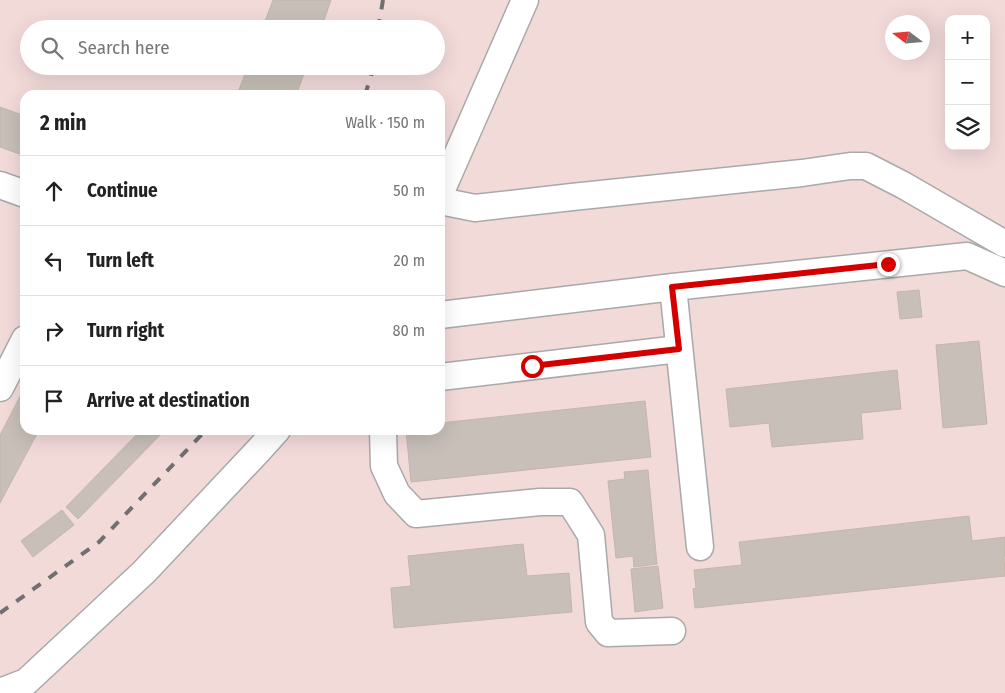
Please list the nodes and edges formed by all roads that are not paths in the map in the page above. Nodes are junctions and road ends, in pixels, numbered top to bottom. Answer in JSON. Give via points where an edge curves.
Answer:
{"nodes":[{"id":1,"x":525,"y":0,"type":"edge"},
{"id":2,"x":445,"y":183,"type":"edge"},
{"id":3,"x":0,"y":185,"type":"edge"},
{"id":4,"x":20,"y":192,"type":"edge"},
{"id":5,"x":445,"y":202,"type":"edge"},
{"id":6,"x":1005,"y":244,"type":"edge"},
{"id":7,"x":1005,"y":273,"type":"edge"},
{"id":8,"x":672,"y":287,"type":"junction"},
{"id":9,"x":445,"y":315,"type":"edge"},
{"id":10,"x":679,"y":349,"type":"junction"},
{"id":11,"x":20,"y":350,"type":"edge"},
{"id":12,"x":445,"y":375,"type":"edge"},
{"id":13,"x":0,"y":388,"type":"edge"},
{"id":14,"x":273,"y":435,"type":"edge"},
{"id":15,"x":383,"y":435,"type":"edge"},
{"id":16,"x":700,"y":547,"type":"dead end"},
{"id":17,"x":672,"y":631,"type":"dead end"},
{"id":18,"x":0,"y":692,"type":"edge"}],
"edges":[{"from":1,"to":2,"type":"lane"},
{"from":3,"to":4,"type":"lane"},
{"from":5,"to":6,"type":"lane","via":[[475,208],[866,166]]},
{"from":7,"to":8,"type":"lane","via":[[967,256]]},
{"from":8,"to":9,"type":"lane"},
{"from":8,"to":10,"type":"lane"},
{"from":10,"to":12,"type":"lane"},
{"from":10,"to":16,"type":"lane"},
{"from":11,"to":13,"type":"lane"},
{"from":14,"to":18,"type":"lane","via":[[144,572],[26,682]]},
{"from":15,"to":17,"type":"lane","via":[[384,466],[397,494],[416,514],[570,502],[591,535],[599,622],[608,633]]}]}
